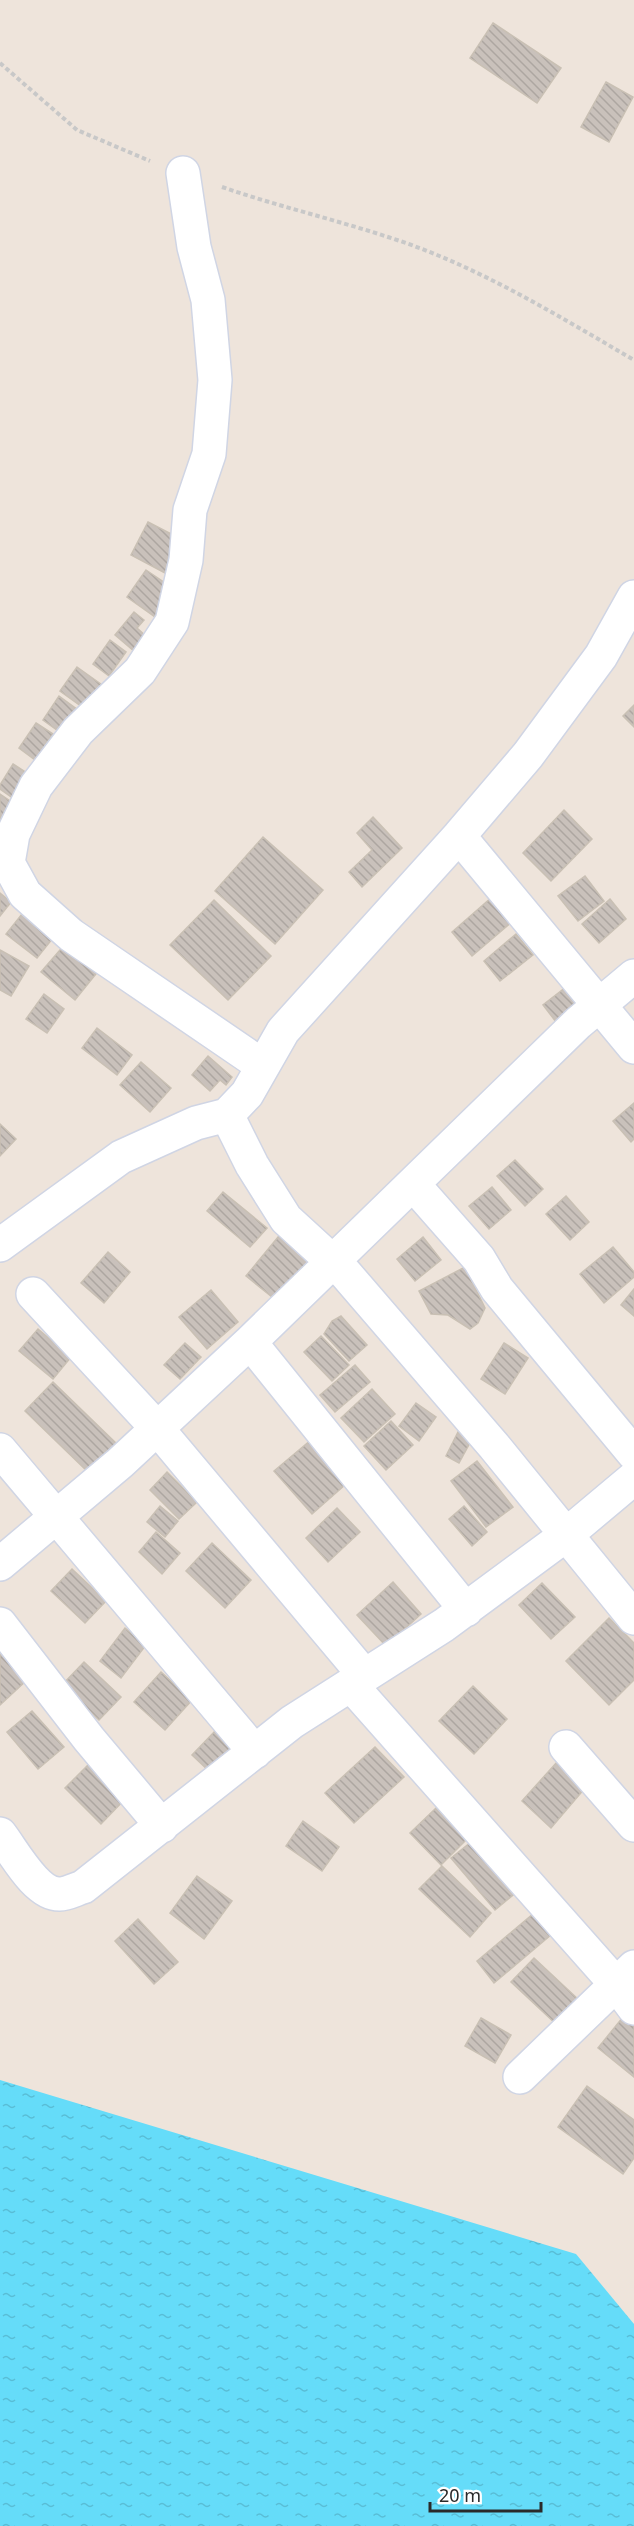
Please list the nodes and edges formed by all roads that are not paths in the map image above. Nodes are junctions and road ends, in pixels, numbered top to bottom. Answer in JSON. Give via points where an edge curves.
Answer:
{"nodes":[{"id":1,"x":183,"y":173,"type":"road end"},
{"id":2,"x":634,"y":597,"type":"edge"},
{"id":3,"x":459,"y":836,"type":"junction"},
{"id":4,"x":634,"y":976,"type":"edge"},
{"id":5,"x":599,"y":1005,"type":"junction"},
{"id":6,"x":634,"y":1047,"type":"edge"},
{"id":7,"x":263,"y":1066,"type":"junction"},
{"id":8,"x":227,"y":1115,"type":"junction"},
{"id":9,"x":413,"y":1184,"type":"junction"},
{"id":10,"x":0,"y":1245,"type":"edge"},
{"id":11,"x":333,"y":1262,"type":"junction"},
{"id":12,"x":33,"y":1294,"type":"dead end"},
{"id":13,"x":250,"y":1342,"type":"junction"},
{"id":14,"x":156,"y":1427,"type":"junction"},
{"id":15,"x":0,"y":1450,"type":"edge"},
{"id":16,"x":634,"y":1454,"type":"edge"},
{"id":17,"x":634,"y":1478,"type":"edge"},
{"id":18,"x":55,"y":1517,"type":"junction"},
{"id":19,"x":566,"y":1535,"type":"junction"},
{"id":20,"x":0,"y":1564,"type":"edge"},
{"id":21,"x":466,"y":1610,"type":"junction"},
{"id":22,"x":634,"y":1618,"type":"edge"},
{"id":23,"x":0,"y":1624,"type":"edge"},
{"id":24,"x":358,"y":1680,"type":"junction"},
{"id":25,"x":566,"y":1747,"type":"dead end"},
{"id":26,"x":255,"y":1752,"type":"junction"},
{"id":27,"x":634,"y":1825,"type":"edge"},
{"id":28,"x":162,"y":1826,"type":"junction"},
{"id":29,"x":0,"y":1834,"type":"edge"},
{"id":30,"x":628,"y":1986,"type":"edge"},
{"id":31,"x":520,"y":2077,"type":"dead end"}],
"edges":[{"from":1,"to":7,"type":"street","via":[[194,247],[208,300],[214,380],[209,454],[190,510],[186,560],[172,622],[140,671],[78,731],[36,786],[13,834],[8,863],[25,894],[71,935]]},
{"from":2,"to":3,"type":"street","via":[[601,656],[528,754]]},
{"from":3,"to":5,"type":"street"},
{"from":3,"to":7,"type":"street","via":[[283,1031]]},
{"from":4,"to":5,"type":"street"},
{"from":5,"to":6,"type":"street"},
{"from":5,"to":9,"type":"street"},
{"from":7,"to":8,"type":"street"},
{"from":8,"to":10,"type":"street","via":[[196,1123],[121,1157]]},
{"from":8,"to":11,"type":"street","via":[[286,1219]]},
{"from":9,"to":11,"type":"street"},
{"from":9,"to":16,"type":"street"},
{"from":11,"to":13,"type":"street"},
{"from":11,"to":19,"type":"street","via":[[494,1446]]},
{"from":12,"to":14,"type":"street"},
{"from":13,"to":14,"type":"street"},
{"from":13,"to":21,"type":"street"},
{"from":14,"to":18,"type":"street"},
{"from":14,"to":24,"type":"street"},
{"from":15,"to":18,"type":"street"},
{"from":17,"to":19,"type":"street"},
{"from":18,"to":20,"type":"street"},
{"from":18,"to":26,"type":"street"},
{"from":19,"to":21,"type":"street"},
{"from":19,"to":22,"type":"street"},
{"from":21,"to":24,"type":"street"},
{"from":23,"to":28,"type":"street"},
{"from":24,"to":26,"type":"street","via":[[292,1722]]},
{"from":24,"to":30,"type":"street"},
{"from":25,"to":27,"type":"street"},
{"from":26,"to":28,"type":"street"},
{"from":28,"to":29,"type":"street","via":[[83,1887],[60,1894],[37,1886]]},
{"from":30,"to":31,"type":"street"}]}
